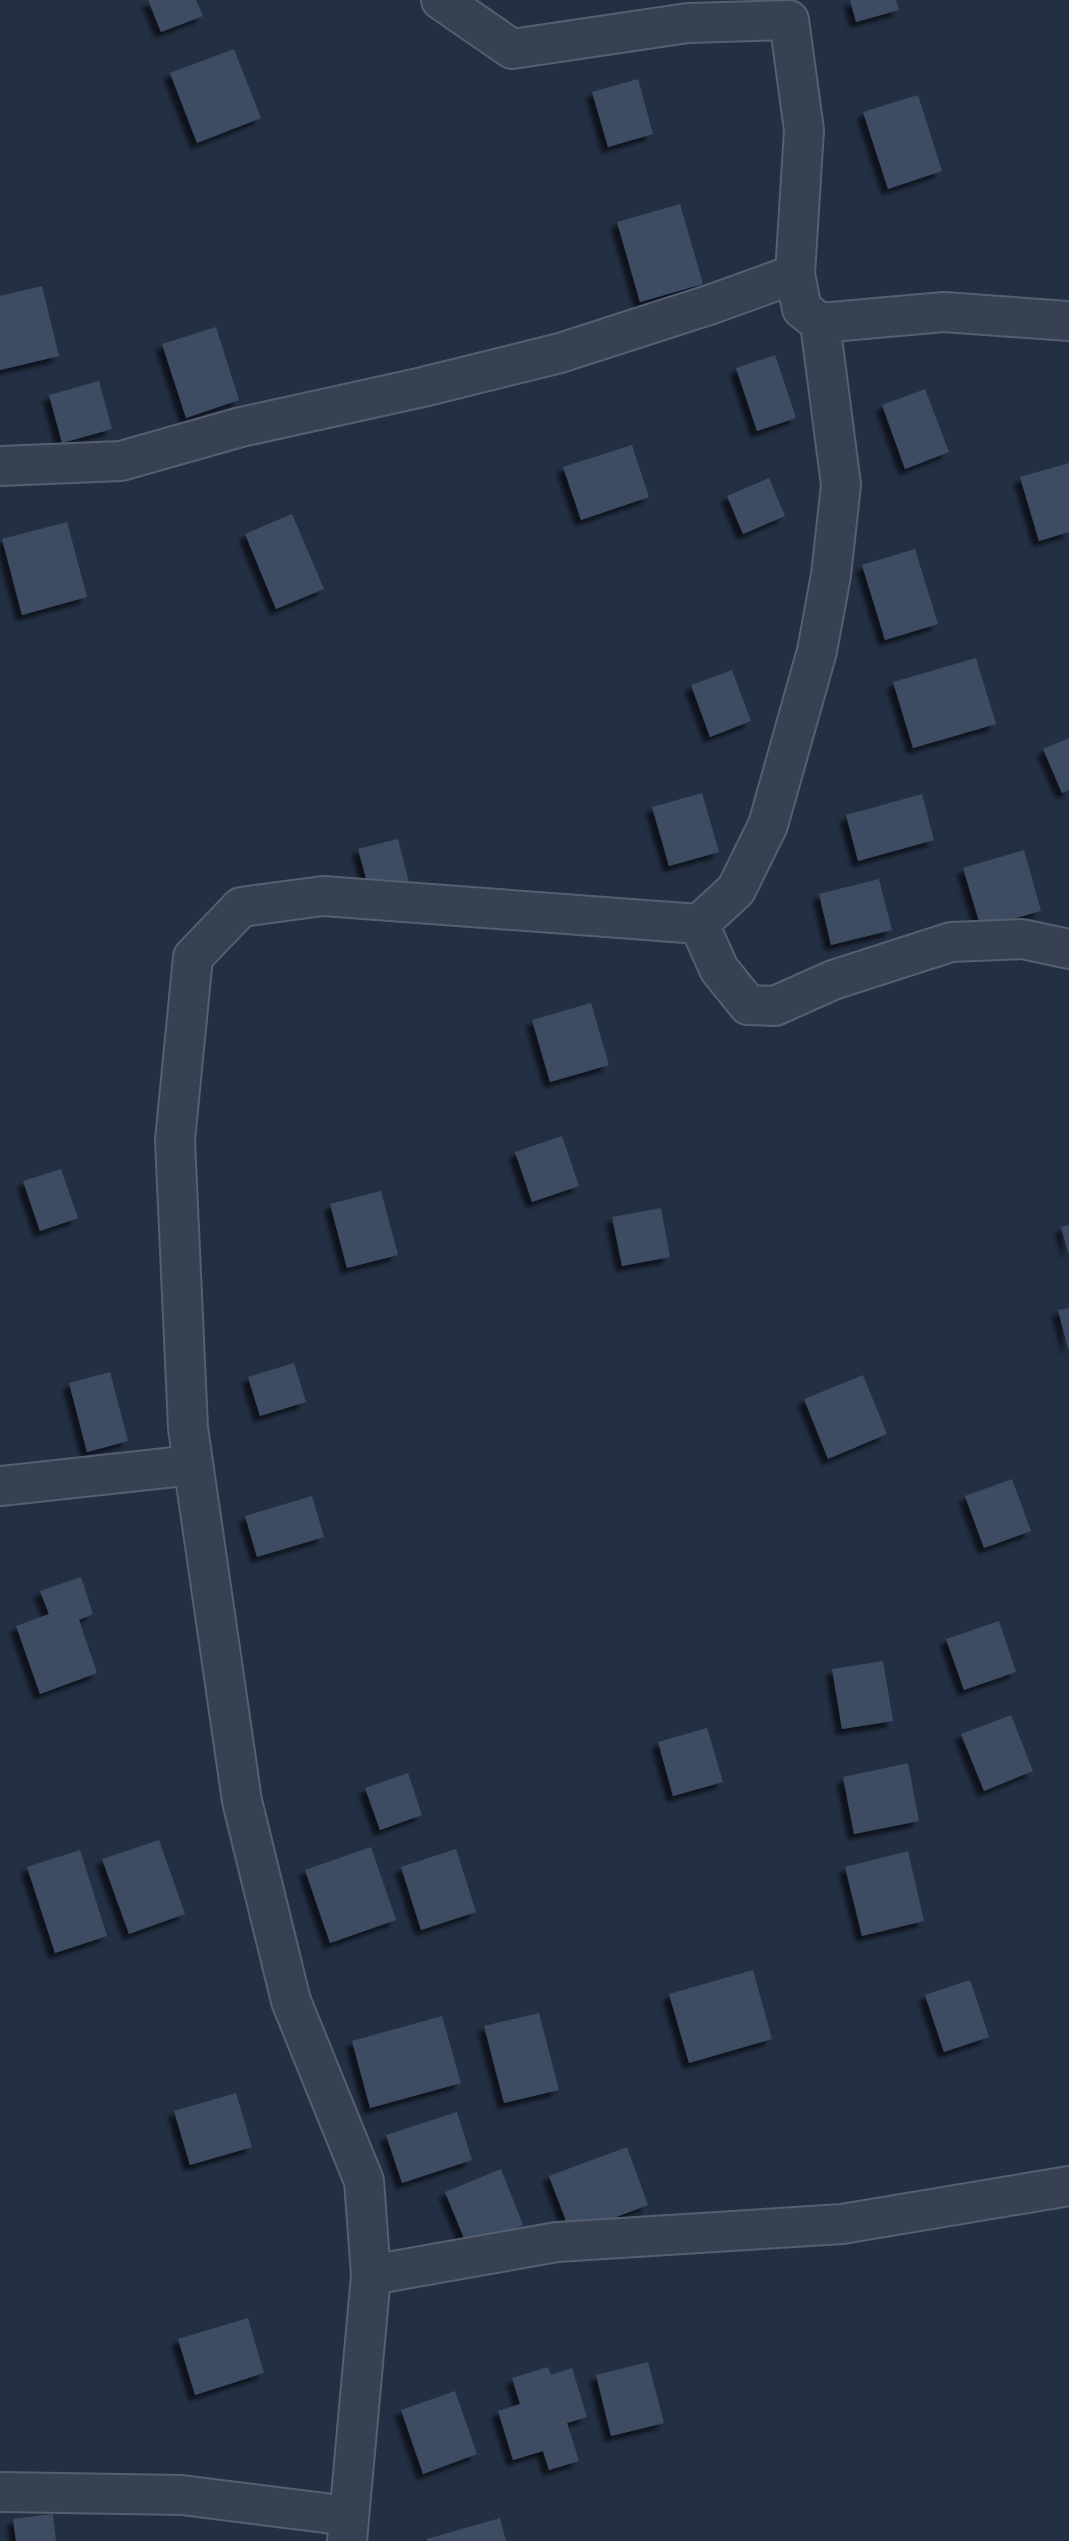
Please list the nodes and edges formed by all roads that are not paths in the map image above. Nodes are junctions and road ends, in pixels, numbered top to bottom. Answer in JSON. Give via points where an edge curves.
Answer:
{"nodes":[{"id":1,"x":441,"y":0,"type":"edge"},
{"id":2,"x":789,"y":10,"type":"edge"},
{"id":3,"x":794,"y":274,"type":"junction"},
{"id":4,"x":1069,"y":321,"type":"edge"},
{"id":5,"x":820,"y":323,"type":"junction"},
{"id":6,"x":0,"y":466,"type":"edge"},
{"id":7,"x":699,"y":924,"type":"junction"},
{"id":8,"x":1069,"y":949,"type":"edge"},
{"id":9,"x":193,"y":1465,"type":"junction"},
{"id":10,"x":0,"y":1486,"type":"edge"},
{"id":11,"x":1069,"y":2186,"type":"edge"},
{"id":12,"x":372,"y":2275,"type":"junction"},
{"id":13,"x":0,"y":2492,"type":"edge"},
{"id":14,"x":348,"y":2528,"type":"edge"}],
"edges":[{"from":1,"to":2,"type":"street","via":[[512,49]]},
{"from":2,"to":3,"type":"street","via":[[804,130]]},
{"from":3,"to":5,"type":"street","via":[[802,309]]},
{"from":3,"to":6,"type":"street","via":[[560,353],[241,427],[121,461]]},
{"from":4,"to":5,"type":"street","via":[[944,312]]},
{"from":5,"to":7,"type":"street","via":[[841,485],[817,651],[768,825],[736,890]]},
{"from":7,"to":8,"type":"street","via":[[719,969],[748,1005],[775,1006],[833,980],[951,942],[1022,939]]},
{"from":7,"to":9,"type":"street","via":[[323,896],[241,907],[193,957],[175,1140]]},
{"from":9,"to":10,"type":"street"},
{"from":9,"to":12,"type":"street","via":[[242,1801],[291,2001],[364,2181]]},
{"from":11,"to":12,"type":"street","via":[[842,2224],[556,2242]]},
{"from":12,"to":14,"type":"street"},
{"from":13,"to":14,"type":"street","via":[[183,2495]]}]}
